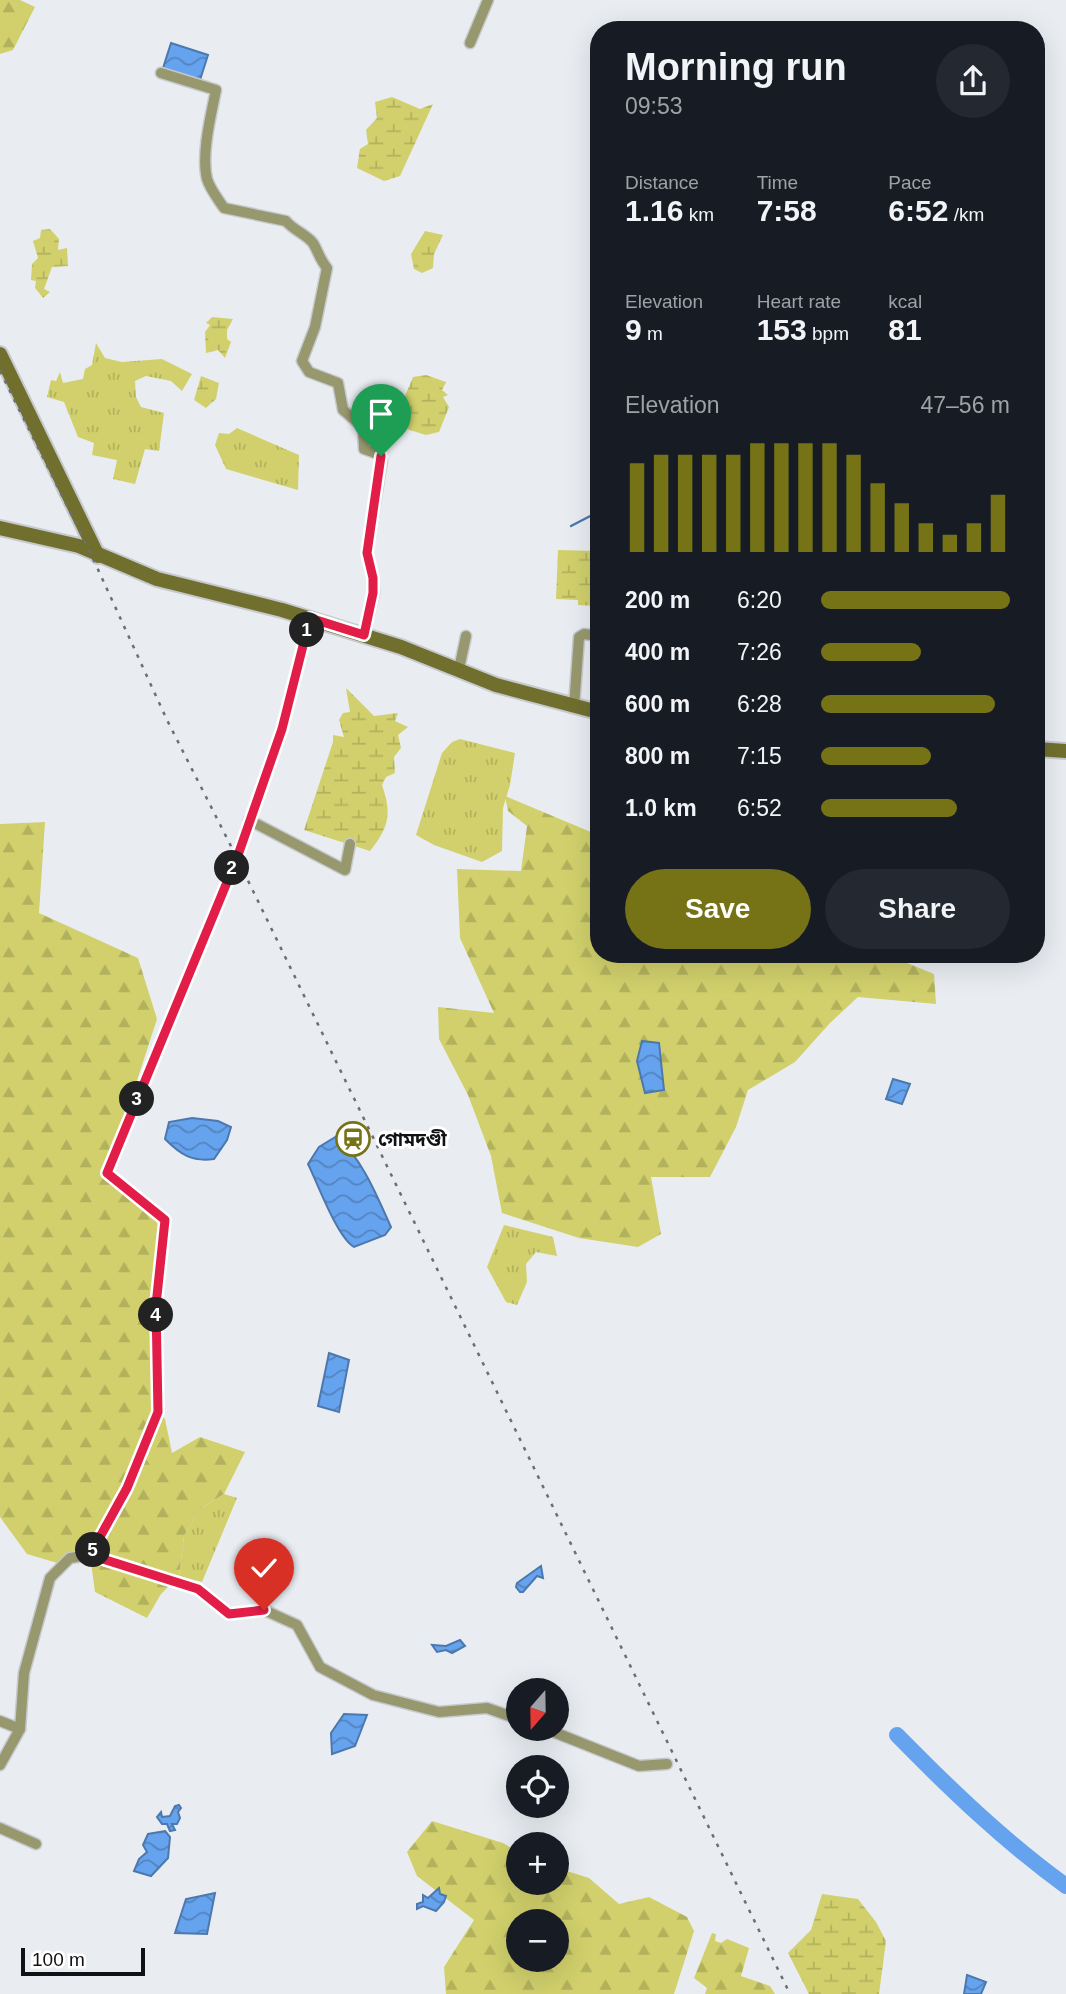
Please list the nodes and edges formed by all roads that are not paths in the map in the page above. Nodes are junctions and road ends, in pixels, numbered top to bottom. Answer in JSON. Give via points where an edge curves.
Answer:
{"nodes":[{"id":1,"x":488,"y":0,"type":"edge"},
{"id":2,"x":470,"y":43,"type":"dead end"},
{"id":3,"x":161,"y":73,"type":"dead end"},
{"id":4,"x":0,"y":354,"type":"edge"},
{"id":5,"x":0,"y":528,"type":"edge"},
{"id":6,"x":99,"y":556,"type":"junction"},
{"id":7,"x":310,"y":618,"type":"junction"},
{"id":8,"x":364,"y":635,"type":"junction"},
{"id":9,"x":590,"y":635,"type":"edge"},
{"id":10,"x":466,"y":636,"type":"dead end"},
{"id":11,"x":459,"y":669,"type":"junction"},
{"id":12,"x":574,"y":707,"type":"junction"},
{"id":13,"x":590,"y":710,"type":"edge"},
{"id":14,"x":1045,"y":750,"type":"edge"},
{"id":15,"x":1066,"y":751,"type":"edge"},
{"id":16,"x":249,"y":820,"type":"junction"},
{"id":17,"x":350,"y":844,"type":"dead end"},
{"id":18,"x":90,"y":1555,"type":"junction"},
{"id":19,"x":506,"y":1715,"type":"edge"},
{"id":20,"x":0,"y":1721,"type":"edge"},
{"id":21,"x":20,"y":1729,"type":"junction"},
{"id":22,"x":569,"y":1738,"type":"edge"},
{"id":23,"x":667,"y":1764,"type":"dead end"},
{"id":24,"x":0,"y":1766,"type":"edge"},
{"id":25,"x":0,"y":1828,"type":"edge"},
{"id":26,"x":36,"y":1844,"type":"dead end"}],
"edges":[{"from":1,"to":2,"type":"street"},
{"from":3,"to":8,"type":"street","via":[[216,90],[206,172],[223,208],[286,221],[312,242],[327,268],[315,327],[302,361],[309,372],[338,383],[342,410],[363,427],[364,449],[382,460],[367,553],[373,593]]},
{"from":4,"to":6,"type":"main road"},
{"from":5,"to":6,"type":"main road","via":[[79,546]]},
{"from":6,"to":7,"type":"main road","via":[[157,579]]},
{"from":7,"to":8,"type":"main road"},
{"from":7,"to":16,"type":"street","via":[[282,729]]},
{"from":8,"to":11,"type":"main road"},
{"from":9,"to":12,"type":"street","via":[[579,637]]},
{"from":10,"to":11,"type":"street"},
{"from":11,"to":12,"type":"main road","via":[[496,685]]},
{"from":12,"to":13,"type":"main road"},
{"from":14,"to":15,"type":"main road"},
{"from":16,"to":17,"type":"street","via":[[345,870]]},
{"from":16,"to":18,"type":"street","via":[[107,1173],[165,1220],[156,1305],[158,1412],[127,1488]]},
{"from":18,"to":19,"type":"street","via":[[198,1589],[229,1614],[264,1610],[297,1625],[320,1667],[373,1695],[439,1712],[487,1708]]},
{"from":18,"to":21,"type":"street","via":[[70,1558],[50,1578],[24,1673]]},
{"from":20,"to":21,"type":"street"},
{"from":21,"to":24,"type":"street"},
{"from":22,"to":23,"type":"street","via":[[639,1766]]},
{"from":25,"to":26,"type":"street"}]}
